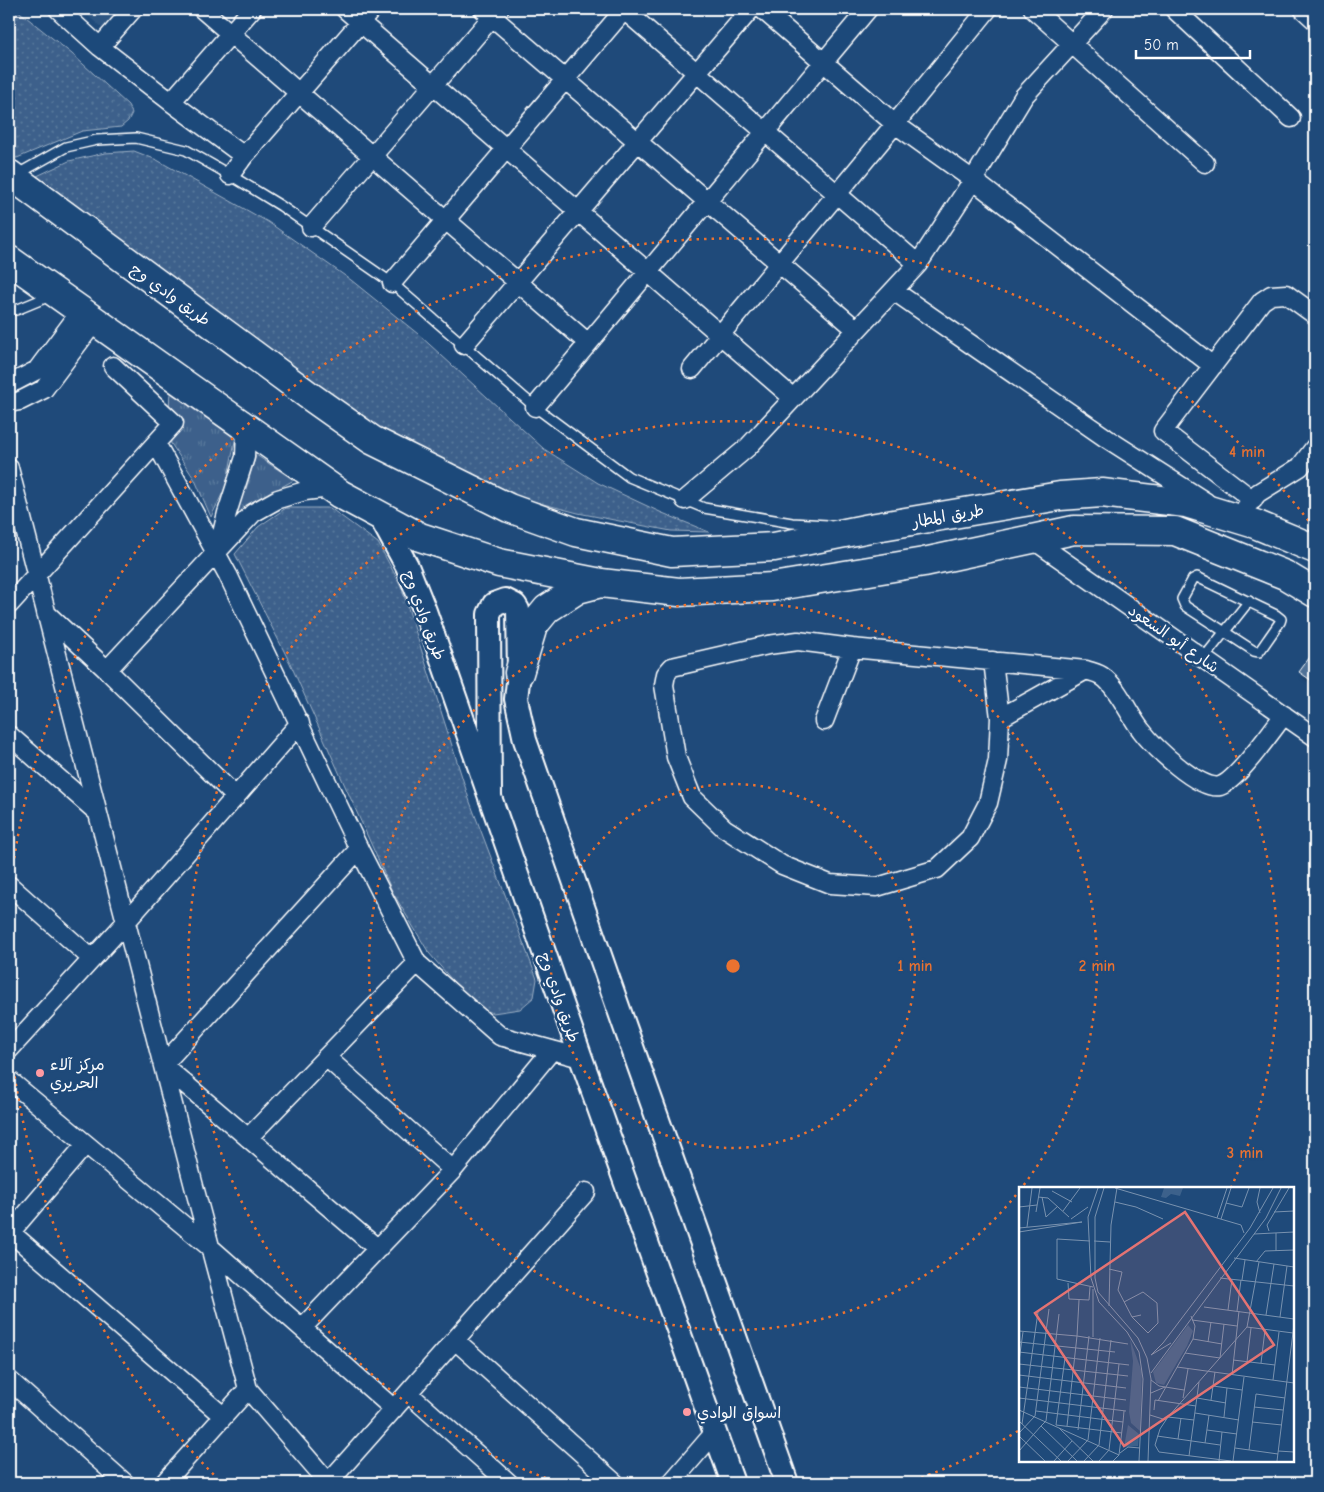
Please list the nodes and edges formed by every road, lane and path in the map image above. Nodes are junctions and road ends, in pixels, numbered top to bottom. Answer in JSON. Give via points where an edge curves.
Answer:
{"nodes":[{"id":1,"x":58,"y":9,"type":"edge"},
{"id":2,"x":133,"y":9,"type":"edge"},
{"id":3,"x":202,"y":9,"type":"edge"},
{"id":4,"x":252,"y":9,"type":"edge"},
{"id":5,"x":345,"y":9,"type":"edge"},
{"id":6,"x":372,"y":9,"type":"edge"},
{"id":7,"x":624,"y":9,"type":"edge"},
{"id":8,"x":751,"y":9,"type":"edge"},
{"id":9,"x":762,"y":9,"type":"edge"},
{"id":10,"x":868,"y":9,"type":"edge"},
{"id":11,"x":988,"y":9,"type":"edge"},
{"id":12,"x":1034,"y":9,"type":"edge"},
{"id":13,"x":1104,"y":9,"type":"edge"},
{"id":14,"x":1174,"y":9,"type":"edge"},
{"id":15,"x":1304,"y":9,"type":"edge"},
{"id":16,"x":492,"y":11,"type":"edge"},
{"id":17,"x":1315,"y":20,"type":"edge"},
{"id":18,"x":360,"y":22,"type":"junction"},
{"id":19,"x":231,"y":33,"type":"junction"},
{"id":20,"x":1072,"y":43,"type":"junction"},
{"id":21,"x":100,"y":46,"type":"junction"},
{"id":22,"x":824,"y":62,"type":"junction"},
{"id":23,"x":696,"y":72,"type":"junction"},
{"id":24,"x":565,"y":79,"type":"junction"},
{"id":25,"x":433,"y":86,"type":"junction"},
{"id":26,"x":299,"y":92,"type":"junction"},
{"id":27,"x":171,"y":102,"type":"junction"},
{"id":28,"x":1291,"y":118,"type":"dead end"},
{"id":29,"x":896,"y":124,"type":"junction"},
{"id":30,"x":765,"y":132,"type":"junction"},
{"id":31,"x":637,"y":141,"type":"junction"},
{"id":32,"x":506,"y":149,"type":"junction"},
{"id":33,"x":244,"y":156,"type":"junction"},
{"id":34,"x":372,"y":156,"type":"junction"},
{"id":35,"x":1205,"y":164,"type":"dead end"},
{"id":36,"x":230,"y":174,"type":"junction"},
{"id":37,"x":11,"y":176,"type":"edge"},
{"id":38,"x":974,"y":180,"type":"junction"},
{"id":39,"x":837,"y":194,"type":"junction"},
{"id":40,"x":707,"y":201,"type":"junction"},
{"id":41,"x":578,"y":211,"type":"junction"},
{"id":42,"x":446,"y":220,"type":"junction"},
{"id":43,"x":311,"y":227,"type":"junction"},
{"id":44,"x":9,"y":260,"type":"edge"},
{"id":45,"x":780,"y":263,"type":"junction"},
{"id":46,"x":918,"y":264,"type":"junction"},
{"id":47,"x":648,"y":272,"type":"junction"},
{"id":48,"x":517,"y":282,"type":"junction"},
{"id":49,"x":392,"y":283,"type":"junction"},
{"id":50,"x":894,"y":291,"type":"junction"},
{"id":51,"x":56,"y":293,"type":"junction"},
{"id":52,"x":9,"y":309,"type":"edge"},
{"id":53,"x":1315,"y":315,"type":"edge"},
{"id":54,"x":88,"y":316,"type":"junction"},
{"id":55,"x":857,"y":330,"type":"junction"},
{"id":56,"x":720,"y":335,"type":"junction"},
{"id":57,"x":588,"y":344,"type":"junction"},
{"id":58,"x":464,"y":345,"type":"junction"},
{"id":59,"x":113,"y":366,"type":"dead end"},
{"id":60,"x":1213,"y":366,"type":"junction"},
{"id":61,"x":692,"y":369,"type":"dead end"},
{"id":62,"x":9,"y":383,"type":"edge"},
{"id":63,"x":793,"y":398,"type":"junction"},
{"id":64,"x":9,"y":403,"type":"edge"},
{"id":65,"x":535,"y":407,"type":"junction"},
{"id":66,"x":246,"y":427,"type":"junction"},
{"id":67,"x":156,"y":443,"type":"junction"},
{"id":68,"x":1315,"y":448,"type":"edge"},
{"id":69,"x":9,"y":468,"type":"edge"},
{"id":70,"x":331,"y":488,"type":"junction"},
{"id":71,"x":685,"y":500,"type":"junction"},
{"id":72,"x":1239,"y":511,"type":"junction"},
{"id":73,"x":379,"y":515,"type":"junction"},
{"id":74,"x":870,"y":528,"type":"junction"},
{"id":75,"x":576,"y":532,"type":"joint"},
{"id":76,"x":1032,"y":539,"type":"junction"},
{"id":77,"x":1315,"y":549,"type":"edge"},
{"id":78,"x":217,"y":553,"type":"junction"},
{"id":79,"x":36,"y":574,"type":"junction"},
{"id":80,"x":601,"y":582,"type":"junction"},
{"id":81,"x":1315,"y":593,"type":"edge"},
{"id":82,"x":1248,"y":601,"type":"junction"},
{"id":83,"x":9,"y":605,"type":"edge"},
{"id":84,"x":46,"y":613,"type":"junction"},
{"id":85,"x":1224,"y":632,"type":"junction"},
{"id":86,"x":852,"y":648,"type":"junction"},
{"id":87,"x":1203,"y":659,"type":"junction"},
{"id":88,"x":993,"y":661,"type":"junction"},
{"id":89,"x":107,"y":670,"type":"junction"},
{"id":90,"x":1086,"y":670,"type":"junction"},
{"id":91,"x":520,"y":673,"type":"junction"},
{"id":92,"x":1284,"y":715,"type":"junction"},
{"id":93,"x":1000,"y":718,"type":"junction"},
{"id":94,"x":824,"y":721,"type":"dead end"},
{"id":95,"x":300,"y":723,"type":"junction"},
{"id":96,"x":9,"y":735,"type":"edge"},
{"id":97,"x":1315,"y":737,"type":"edge"},
{"id":98,"x":236,"y":797,"type":"junction"},
{"id":99,"x":490,"y":798,"type":"junction"},
{"id":100,"x":97,"y":812,"type":"junction"},
{"id":101,"x":359,"y":849,"type":"junction"},
{"id":102,"x":9,"y":885,"type":"edge"},
{"id":103,"x":126,"y":922,"type":"junction"},
{"id":104,"x":92,"y":959,"type":"junction"},
{"id":105,"x":417,"y":963,"type":"junction"},
{"id":106,"x":9,"y":1050,"type":"edge"},
{"id":107,"x":552,"y":1050,"type":"junction"},
{"id":108,"x":326,"y":1057,"type":"junction"},
{"id":109,"x":581,"y":1058,"type":"junction"},
{"id":110,"x":163,"y":1065,"type":"junction"},
{"id":111,"x":9,"y":1080,"type":"edge"},
{"id":112,"x":248,"y":1138,"type":"junction"},
{"id":113,"x":86,"y":1144,"type":"junction"},
{"id":114,"x":453,"y":1170,"type":"junction"},
{"id":115,"x":586,"y":1192,"type":"dead end"},
{"id":116,"x":10,"y":1233,"type":"edge"},
{"id":117,"x":212,"y":1249,"type":"junction"},
{"id":118,"x":378,"y":1250,"type":"junction"},
{"id":119,"x":302,"y":1328,"type":"junction"},
{"id":120,"x":455,"y":1340,"type":"junction"},
{"id":121,"x":9,"y":1380,"type":"edge"},
{"id":122,"x":248,"y":1388,"type":"junction"},
{"id":123,"x":408,"y":1393,"type":"junction"},
{"id":124,"x":394,"y":1409,"type":"junction"},
{"id":125,"x":223,"y":1416,"type":"junction"},
{"id":126,"x":715,"y":1432,"type":"junction"},
{"id":127,"x":125,"y":1483,"type":"edge"},
{"id":128,"x":164,"y":1483,"type":"edge"},
{"id":129,"x":328,"y":1483,"type":"edge"},
{"id":130,"x":510,"y":1483,"type":"edge"},
{"id":131,"x":615,"y":1483,"type":"edge"},
{"id":132,"x":671,"y":1483,"type":"edge"},
{"id":133,"x":733,"y":1483,"type":"edge"},
{"id":134,"x":787,"y":1483,"type":"edge"}],
"edges":[{"from":1,"to":21,"type":"street"},
{"from":2,"to":21,"type":"street"},
{"from":3,"to":19,"type":"street"},
{"from":4,"to":19,"type":"street"},
{"from":5,"to":18,"type":"street"},
{"from":6,"to":18,"type":"street"},
{"from":7,"to":23,"type":"street"},
{"from":7,"to":24,"type":"street"},
{"from":8,"to":23,"type":"street"},
{"from":9,"to":22,"type":"street"},
{"from":10,"to":22,"type":"street"},
{"from":11,"to":29,"type":"street"},
{"from":12,"to":20,"type":"street"},
{"from":13,"to":20,"type":"street"},
{"from":14,"to":28,"type":"street"},
{"from":15,"to":17,"type":"street"},
{"from":16,"to":24,"type":"street"},
{"from":16,"to":25,"type":"street"},
{"from":18,"to":25,"type":"street"},
{"from":18,"to":26,"type":"street"},
{"from":19,"to":26,"type":"street"},
{"from":19,"to":27,"type":"street"},
{"from":20,"to":35,"type":"street"},
{"from":20,"to":38,"type":"street","via":[[1024,96]]},
{"from":21,"to":27,"type":"street"},
{"from":22,"to":29,"type":"street"},
{"from":22,"to":30,"type":"street"},
{"from":23,"to":30,"type":"street"},
{"from":23,"to":31,"type":"street"},
{"from":24,"to":31,"type":"street"},
{"from":24,"to":32,"type":"street"},
{"from":25,"to":32,"type":"street"},
{"from":25,"to":34,"type":"street"},
{"from":26,"to":33,"type":"street"},
{"from":26,"to":34,"type":"street"},
{"from":27,"to":33,"type":"street"},
{"from":29,"to":38,"type":"street"},
{"from":29,"to":39,"type":"street"},
{"from":30,"to":39,"type":"street"},
{"from":30,"to":40,"type":"street"},
{"from":31,"to":40,"type":"street"},
{"from":31,"to":41,"type":"street"},
{"from":32,"to":41,"type":"street"},
{"from":32,"to":42,"type":"street"},
{"from":33,"to":36,"type":"street"},
{"from":34,"to":42,"type":"street"},
{"from":34,"to":43,"type":"street"},
{"from":36,"to":37,"type":"lane","via":[[186,150],[136,138],[97,140],[66,147]]},
{"from":36,"to":43,"type":"lane"},
{"from":37,"to":75,"type":"main road","name":"طريق وادي وج","via":[[372,440],[509,508]]},
{"from":38,"to":46,"type":"street"},
{"from":38,"to":60,"type":"street"},
{"from":39,"to":45,"type":"street"},
{"from":39,"to":46,"type":"street"},
{"from":40,"to":45,"type":"street"},
{"from":40,"to":47,"type":"street"},
{"from":41,"to":47,"type":"street"},
{"from":41,"to":48,"type":"street"},
{"from":42,"to":48,"type":"street"},
{"from":42,"to":49,"type":"street"},
{"from":43,"to":49,"type":"lane"},
{"from":44,"to":51,"type":"main road"},
{"from":45,"to":55,"type":"street"},
{"from":45,"to":56,"type":"street"},
{"from":46,"to":50,"type":"street"},
{"from":47,"to":56,"type":"street"},
{"from":47,"to":57,"type":"street"},
{"from":48,"to":57,"type":"street"},
{"from":48,"to":58,"type":"street"},
{"from":49,"to":58,"type":"lane"},
{"from":50,"to":55,"type":"street"},
{"from":50,"to":72,"type":"street","via":[[1106,438]]},
{"from":51,"to":52,"type":"lane","via":[[16,310]]},
{"from":51,"to":54,"type":"main road"},
{"from":53,"to":60,"type":"street","via":[[1286,294],[1271,295],[1262,301]]},
{"from":54,"to":62,"type":"street","via":[[37,370]]},
{"from":54,"to":64,"type":"street","via":[[44,389]]},
{"from":54,"to":66,"type":"main road"},
{"from":55,"to":63,"type":"street"},
{"from":56,"to":61,"type":"street"},
{"from":56,"to":63,"type":"street"},
{"from":57,"to":65,"type":"street"},
{"from":58,"to":65,"type":"lane"},
{"from":59,"to":67,"type":"street","via":[[174,423]]},
{"from":60,"to":72,"type":"street","via":[[1163,431]]},
{"from":63,"to":71,"type":"street","via":[[748,447]]},
{"from":65,"to":71,"type":"lane","via":[[629,477]]},
{"from":66,"to":70,"type":"main road"},
{"from":66,"to":78,"type":"street","via":[[246,457]]},
{"from":67,"to":78,"type":"street"},
{"from":67,"to":79,"type":"street"},
{"from":68,"to":72,"type":"street","via":[[1300,467],[1258,493]]},
{"from":69,"to":79,"type":"street"},
{"from":70,"to":73,"type":"main road"},
{"from":70,"to":78,"type":"street","via":[[278,499],[253,513]]},
{"from":71,"to":74,"type":"lane","via":[[704,508],[792,522]]},
{"from":72,"to":74,"type":"main road","name":"طريق المطار","via":[[1102,493],[1060,496]]},
{"from":72,"to":77,"type":"main road","name":"طريق المطار"},
{"from":73,"to":80,"type":"main road","via":[[420,537],[499,563]]},
{"from":73,"to":99,"type":"street","name":"طريق وادي وج","via":[[411,575]]},
{"from":74,"to":75,"type":"main road","name":"طريق المطار","via":[[774,547],[672,552]]},
{"from":76,"to":80,"type":"main road","via":[[924,562],[772,587],[679,592]]},
{"from":76,"to":81,"type":"main road","via":[[1074,530],[1175,531],[1285,575]]},
{"from":76,"to":87,"type":"street","name":"شارع أبو السعود"},
{"from":78,"to":89,"type":"street"},
{"from":78,"to":95,"type":"street"},
{"from":79,"to":83,"type":"street"},
{"from":79,"to":84,"type":"street"},
{"from":80,"to":91,"type":"main road","via":[[578,589],[547,609],[533,626]]},
{"from":82,"to":85,"type":"lane"},
{"from":82,"to":85,"type":"lane","via":[[1281,619],[1259,652]]},
{"from":82,"to":85,"type":"lane","via":[[1202,578],[1193,579],[1183,603]]},
{"from":84,"to":89,"type":"street"},
{"from":84,"to":100,"type":"street"},
{"from":85,"to":87,"type":"lane"},
{"from":86,"to":88,"type":"street"},
{"from":86,"to":93,"type":"street","via":[[798,641],[775,644],[672,667],[666,674],[664,685],[676,757],[692,797],[724,828],[782,865],[830,884],[876,887],[938,868],[970,838],[988,803],[998,760]]},
{"from":86,"to":94,"type":"street"},
{"from":87,"to":92,"type":"street","name":"شارع أبو السعود"},
{"from":88,"to":90,"type":"street"},
{"from":88,"to":93,"type":"street"},
{"from":89,"to":98,"type":"street"},
{"from":90,"to":92,"type":"street","via":[[1103,676],[1140,730],[1159,751],[1190,776],[1206,784],[1220,786],[1234,777]]},
{"from":90,"to":93,"type":"street"},
{"from":91,"to":99,"type":"street","via":[[518,610],[510,602],[500,601],[494,604],[489,614]]},
{"from":91,"to":134,"type":"street","via":[[516,699],[528,750]]},
{"from":92,"to":97,"type":"street","name":"شارع أبو السعود"},
{"from":95,"to":98,"type":"street"},
{"from":95,"to":101,"type":"street"},
{"from":96,"to":100,"type":"street"},
{"from":98,"to":103,"type":"street"},
{"from":99,"to":109,"type":"street","name":"طريق وادي وج"},
{"from":100,"to":103,"type":"street"},
{"from":101,"to":105,"type":"street"},
{"from":101,"to":110,"type":"street"},
{"from":102,"to":104,"type":"street"},
{"from":103,"to":104,"type":"street"},
{"from":103,"to":110,"type":"street"},
{"from":104,"to":106,"type":"street"},
{"from":105,"to":107,"type":"street","via":[[500,1036]]},
{"from":105,"to":108,"type":"street"},
{"from":107,"to":109,"type":"street"},
{"from":107,"to":114,"type":"street"},
{"from":108,"to":112,"type":"street"},
{"from":108,"to":114,"type":"street"},
{"from":109,"to":126,"type":"street","name":"طريق وادي وج"},
{"from":110,"to":112,"type":"street"},
{"from":110,"to":117,"type":"street"},
{"from":111,"to":113,"type":"street"},
{"from":112,"to":118,"type":"street"},
{"from":113,"to":116,"type":"street"},
{"from":113,"to":117,"type":"street"},
{"from":114,"to":118,"type":"street"},
{"from":115,"to":120,"type":"street"},
{"from":116,"to":125,"type":"street"},
{"from":117,"to":119,"type":"street"},
{"from":117,"to":122,"type":"street"},
{"from":118,"to":119,"type":"street"},
{"from":119,"to":124,"type":"street"},
{"from":120,"to":123,"type":"street"},
{"from":120,"to":131,"type":"street"},
{"from":121,"to":127,"type":"street"},
{"from":122,"to":125,"type":"street"},
{"from":122,"to":129,"type":"street"},
{"from":123,"to":124,"type":"street"},
{"from":123,"to":130,"type":"street"},
{"from":124,"to":129,"type":"street"},
{"from":125,"to":128,"type":"street"},
{"from":126,"to":132,"type":"street"},
{"from":126,"to":133,"type":"street","name":"طريق وادي وج"}]}
